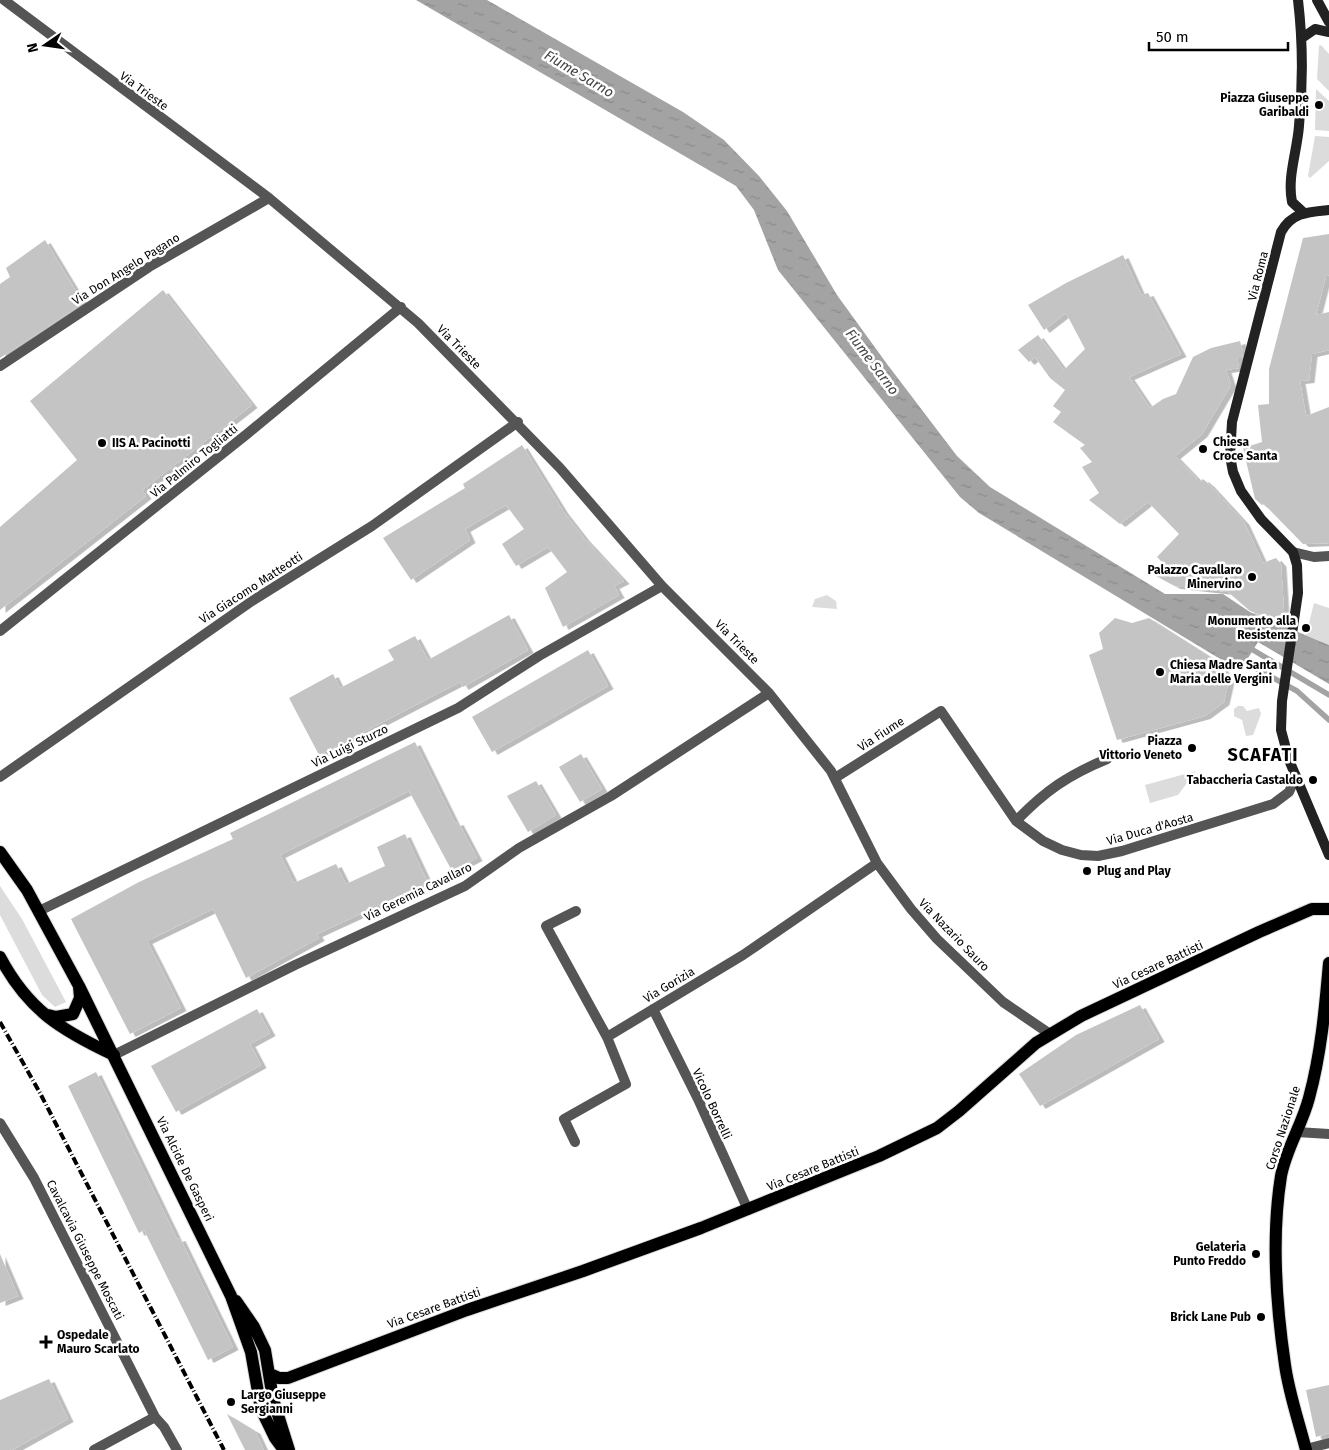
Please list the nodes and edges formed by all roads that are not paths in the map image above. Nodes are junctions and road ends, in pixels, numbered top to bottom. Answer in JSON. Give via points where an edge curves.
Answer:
{"nodes":[{"id":1,"x":4,"y":0,"type":"edge"},
{"id":2,"x":1298,"y":0,"type":"edge"},
{"id":3,"x":1317,"y":0,"type":"edge"},
{"id":4,"x":1329,"y":22,"type":"edge"},
{"id":5,"x":1329,"y":32,"type":"edge"},
{"id":6,"x":1302,"y":38,"type":"junction"},
{"id":7,"x":269,"y":198,"type":"junction"},
{"id":8,"x":1329,"y":210,"type":"edge"},
{"id":9,"x":1304,"y":213,"type":"junction"},
{"id":10,"x":401,"y":307,"type":"junction"},
{"id":11,"x":0,"y":366,"type":"edge"},
{"id":12,"x":518,"y":422,"type":"junction"},
{"id":13,"x":1293,"y":552,"type":"junction"},
{"id":14,"x":1329,"y":556,"type":"edge"},
{"id":15,"x":662,"y":586,"type":"junction"},
{"id":16,"x":0,"y":631,"type":"edge"},
{"id":17,"x":769,"y":692,"type":"junction"},
{"id":18,"x":941,"y":710,"type":"joint"},
{"id":19,"x":1107,"y":759,"type":"dead end"},
{"id":20,"x":1296,"y":776,"type":"junction"},
{"id":21,"x":0,"y":777,"type":"edge"},
{"id":22,"x":835,"y":778,"type":"junction"},
{"id":23,"x":1016,"y":821,"type":"junction"},
{"id":24,"x":0,"y":852,"type":"edge"},
{"id":25,"x":1329,"y":855,"type":"edge"},
{"id":26,"x":877,"y":863,"type":"junction"},
{"id":27,"x":1329,"y":909,"type":"edge"},
{"id":28,"x":39,"y":911,"type":"junction"},
{"id":29,"x":576,"y":911,"type":"dead end"},
{"id":30,"x":0,"y":958,"type":"edge"},
{"id":31,"x":1329,"y":963,"type":"edge"},
{"id":32,"x":79,"y":986,"type":"junction"},
{"id":33,"x":653,"y":1009,"type":"junction"},
{"id":34,"x":41,"y":1012,"type":"junction"},
{"id":35,"x":1050,"y":1034,"type":"junction"},
{"id":36,"x":607,"y":1037,"type":"junction"},
{"id":37,"x":114,"y":1055,"type":"junction"},
{"id":38,"x":0,"y":1123,"type":"edge"},
{"id":39,"x":1297,"y":1132,"type":"junction"},
{"id":40,"x":1329,"y":1134,"type":"edge"},
{"id":41,"x":575,"y":1142,"type":"dead end"},
{"id":42,"x":748,"y":1210,"type":"junction"},
{"id":43,"x":231,"y":1296,"type":"junction"},
{"id":44,"x":270,"y":1374,"type":"junction"},
{"id":45,"x":155,"y":1417,"type":"junction"},
{"id":46,"x":1329,"y":1443,"type":"edge"},
{"id":47,"x":94,"y":1450,"type":"edge"},
{"id":48,"x":176,"y":1450,"type":"edge"},
{"id":49,"x":284,"y":1450,"type":"edge"},
{"id":50,"x":289,"y":1450,"type":"edge"},
{"id":51,"x":1306,"y":1450,"type":"edge"}],
"edges":[{"from":1,"to":7,"type":"street","name":"Via Trieste"},
{"from":2,"to":6,"type":"main road"},
{"from":3,"to":4,"type":"main road"},
{"from":5,"to":6,"type":"main road","via":[[1315,29]]},
{"from":6,"to":9,"type":"main road","via":[[1299,129],[1290,185],[1292,202]]},
{"from":7,"to":10,"type":"street","name":"Via Trieste"},
{"from":7,"to":11,"type":"street","name":"Via Don Angelo Pagano","via":[[149,266]]},
{"from":8,"to":9,"type":"main road"},
{"from":9,"to":13,"type":"main road","name":"Via Roma","via":[[1286,223],[1281,232],[1230,436],[1233,472],[1241,491],[1261,519]]},
{"from":10,"to":12,"type":"street","name":"Via Trieste"},
{"from":10,"to":16,"type":"street","name":"Via Palmiro Togliatti"},
{"from":12,"to":15,"type":"street","name":"Via Trieste"},
{"from":12,"to":21,"type":"street","name":"Via Giacomo Matteotti","via":[[372,526],[252,601]]},
{"from":13,"to":14,"type":"street","via":[[1304,556]]},
{"from":13,"to":20,"type":"main road","via":[[1298,579],[1281,730]]},
{"from":15,"to":17,"type":"street","name":"Via Trieste"},
{"from":15,"to":28,"type":"street","name":"Via Luigi Sturzo","via":[[539,656],[458,708]]},
{"from":17,"to":22,"type":"street","name":"Via Trieste"},
{"from":17,"to":37,"type":"street","name":"Via Geremia Cavallaro","via":[[611,796],[519,848],[465,886],[295,965]]},
{"from":18,"to":22,"type":"street","name":"Via Fiume"},
{"from":18,"to":23,"type":"street","name":"Via Duca d'Aosta"},
{"from":19,"to":23,"type":"street","via":[[1077,771],[1046,791]]},
{"from":20,"to":23,"type":"street","name":"Via Duca d'Aosta","via":[[1290,792],[1273,804],[1141,846],[1098,856],[1062,850],[1043,841]]},
{"from":20,"to":25,"type":"main road"},
{"from":22,"to":26,"type":"street","name":"Via Nazario Sauro"},
{"from":24,"to":28,"type":"main road","name":"Via Alcide De Gasperi"},
{"from":26,"to":33,"type":"street","name":"Via Gorizia","via":[[743,955]]},
{"from":26,"to":35,"type":"street","name":"Via Nazario Sauro","via":[[937,939],[1003,1002]]},
{"from":27,"to":35,"type":"main road","name":"Via Cesare Battisti","via":[[1312,909],[1259,932]]},
{"from":28,"to":32,"type":"main road","name":"Via Alcide De Gasperi"},
{"from":29,"to":36,"type":"street","via":[[546,926]]},
{"from":30,"to":34,"type":"main road","via":[[23,996]]},
{"from":31,"to":39,"type":"main road","name":"Corso Nazionale","via":[[1318,1056],[1309,1100]]},
{"from":32,"to":34,"type":"main road","via":[[80,998],[73,1014],[56,1017]]},
{"from":32,"to":37,"type":"main road","name":"Via Alcide De Gasperi"},
{"from":33,"to":36,"type":"street","name":"Via Gorizia"},
{"from":33,"to":42,"type":"street","name":"Vicolo Borrelli"},
{"from":34,"to":37,"type":"main road","via":[[87,1042]]},
{"from":35,"to":42,"type":"main road","name":"Via Cesare Battisti","via":[[937,1128],[879,1156]]},
{"from":36,"to":41,"type":"street","via":[[626,1084],[564,1119]]},
{"from":37,"to":43,"type":"main road","name":"Via Alcide De Gasperi"},
{"from":38,"to":45,"type":"street","name":"Cavalcavia Giuseppe Moscati","via":[[34,1178]]},
{"from":39,"to":40,"type":"street"},
{"from":39,"to":51,"type":"main road","name":"Corso Nazionale","via":[[1281,1177],[1276,1219],[1277,1291],[1285,1366]]},
{"from":42,"to":44,"type":"main road","name":"Via Cesare Battisti","via":[[288,1378]]},
{"from":43,"to":44,"type":"main road","name":"Via Alcide De Gasperi","via":[[260,1337]]},
{"from":43,"to":49,"type":"main road","name":"Via Alcide De Gasperi","via":[[251,1352],[266,1419]]},
{"from":44,"to":50,"type":"main road","name":"Via Alcide De Gasperi"},
{"from":45,"to":47,"type":"street"},
{"from":45,"to":48,"type":"street","name":"Cavalcavia Giuseppe Moscati"},
{"from":46,"to":51,"type":"street"}]}
